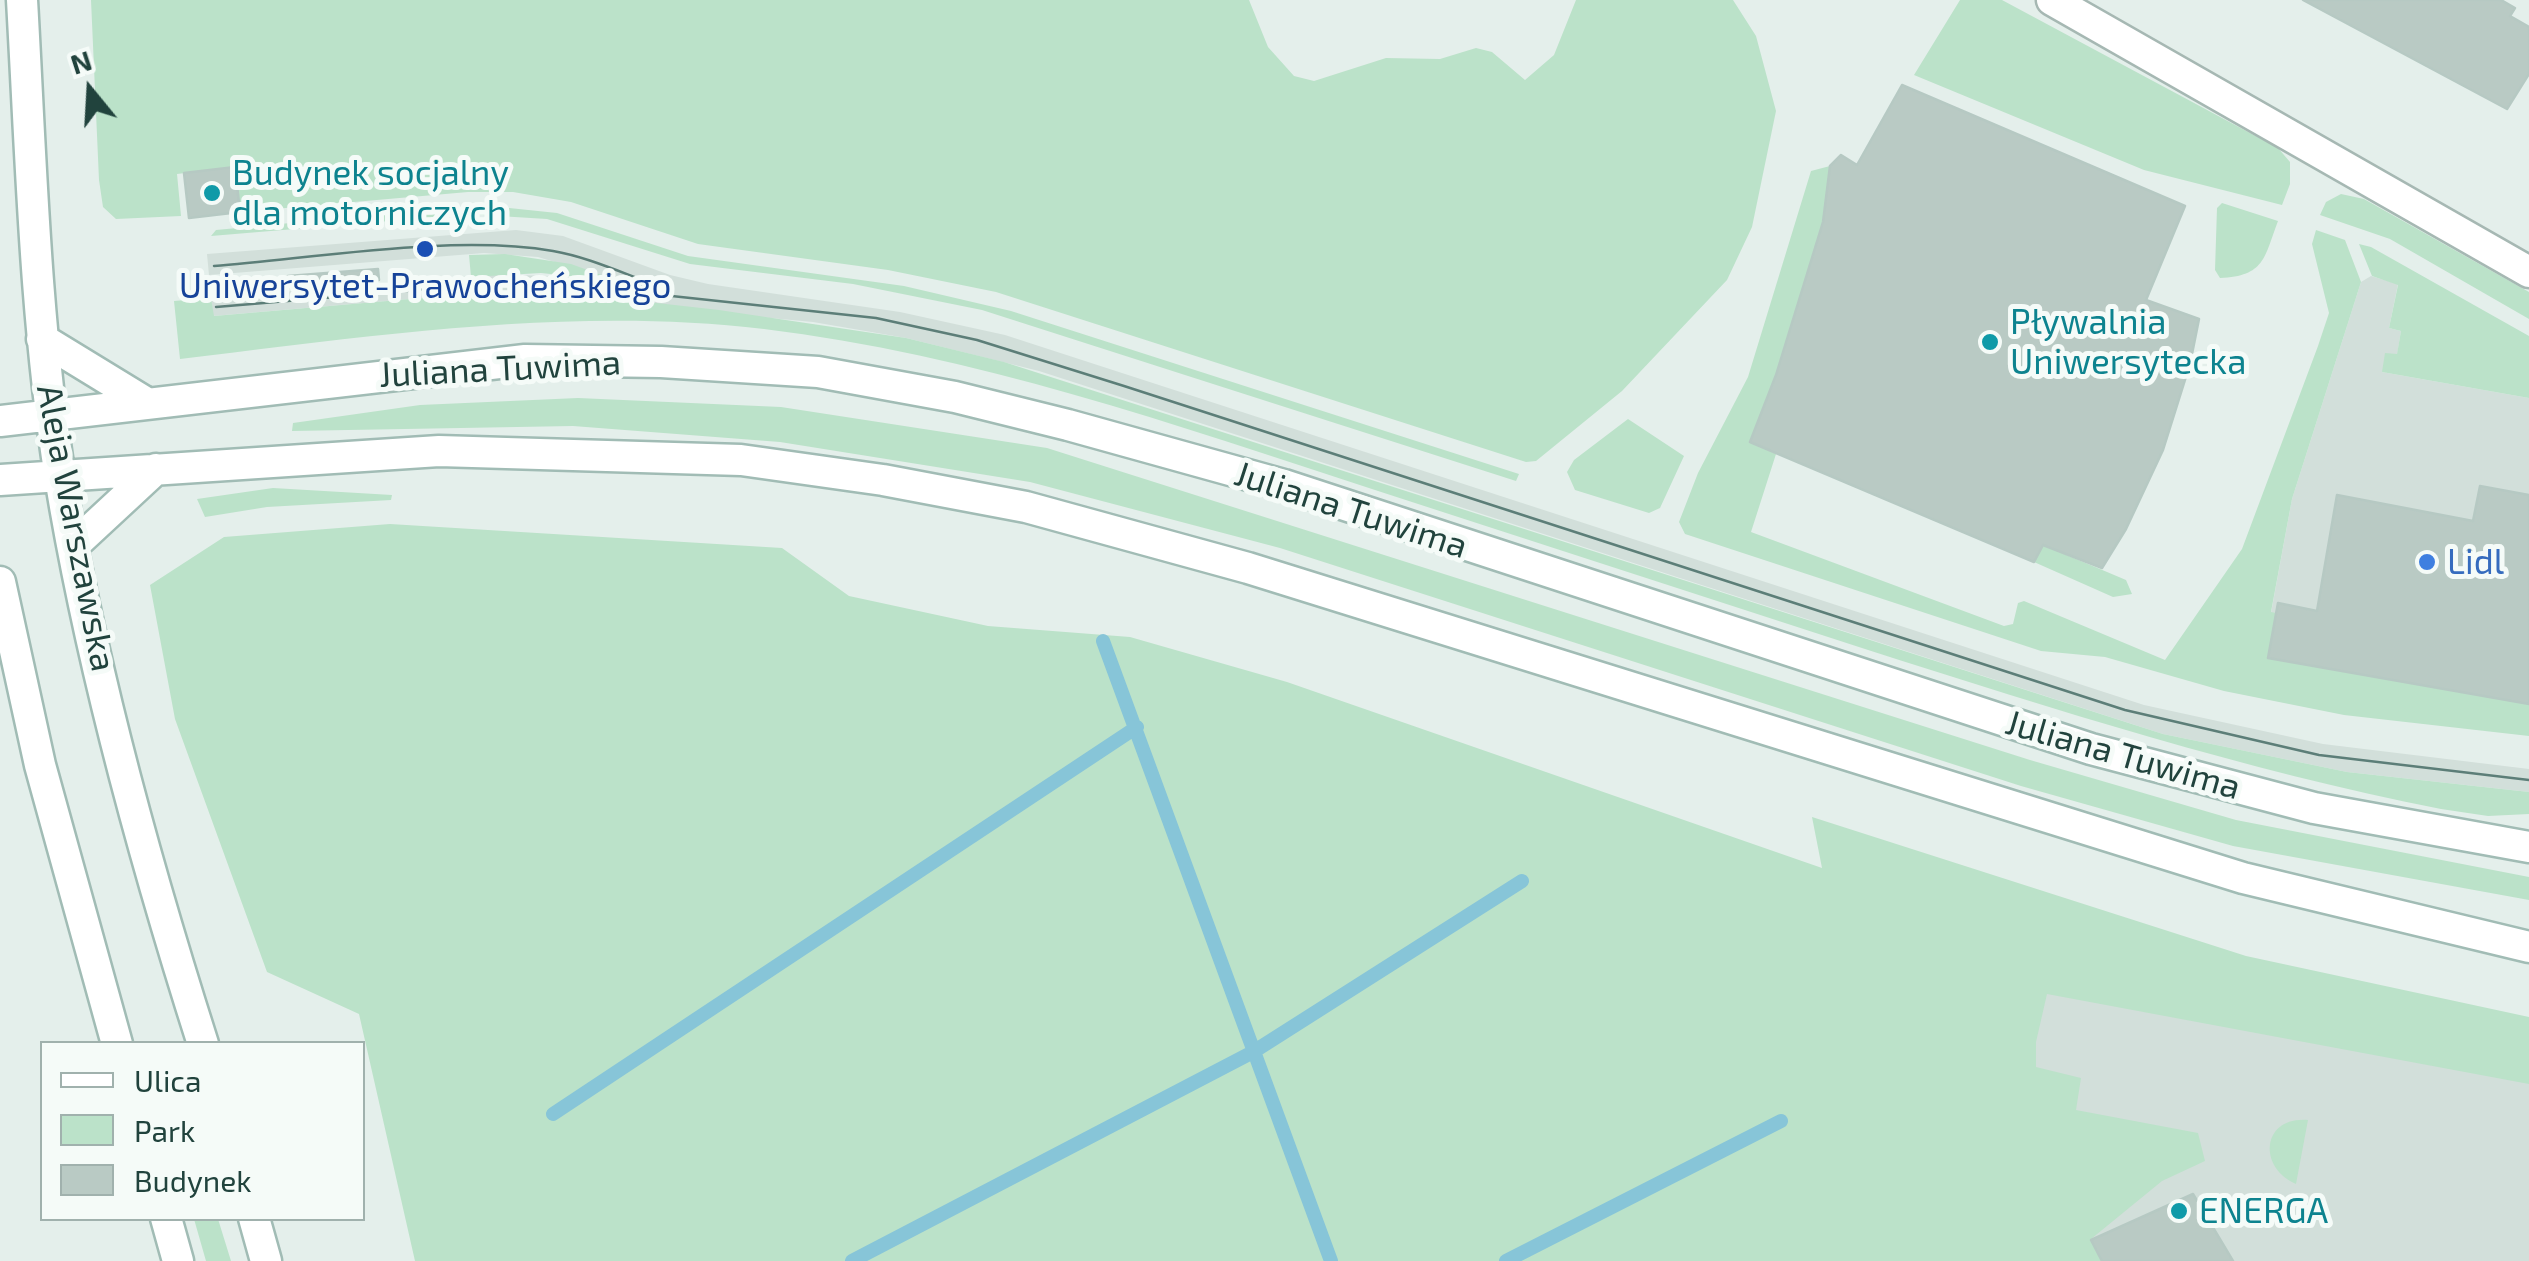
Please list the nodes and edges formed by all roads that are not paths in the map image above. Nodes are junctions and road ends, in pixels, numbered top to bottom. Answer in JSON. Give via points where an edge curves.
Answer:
{"nodes":[{"id":1,"x":22,"y":0,"type":"edge"},
{"id":2,"x":2052,"y":0,"type":"edge"},
{"id":3,"x":2529,"y":272,"type":"edge"},
{"id":4,"x":42,"y":338,"type":"junction"},
{"id":5,"x":145,"y":402,"type":"junction"},
{"id":6,"x":52,"y":417,"type":"junction"},
{"id":7,"x":0,"y":421,"type":"edge"},
{"id":8,"x":156,"y":469,"type":"junction"},
{"id":9,"x":60,"y":475,"type":"junction"},
{"id":10,"x":0,"y":480,"type":"edge"},
{"id":11,"x":72,"y":546,"type":"junction"},
{"id":12,"x":0,"y":582,"type":"edge"},
{"id":13,"x":2529,"y":847,"type":"edge"},
{"id":14,"x":2529,"y":947,"type":"edge"},
{"id":15,"x":116,"y":1041,"type":"edge"},
{"id":16,"x":202,"y":1041,"type":"edge"},
{"id":17,"x":167,"y":1221,"type":"edge"},
{"id":18,"x":255,"y":1221,"type":"edge"},
{"id":19,"x":178,"y":1261,"type":"edge"},
{"id":20,"x":266,"y":1261,"type":"edge"}],
"edges":[{"from":1,"to":4,"type":"main road","name":"Aleja Warszawska"},
{"from":2,"to":3,"type":"main road"},
{"from":4,"to":5,"type":"main road"},
{"from":4,"to":6,"type":"main road","name":"Aleja Warszawska"},
{"from":5,"to":6,"type":"main road","name":"Juliana Tuwima"},
{"from":5,"to":13,"type":"main road","name":"Juliana Tuwima","via":[[525,360],[818,372],[954,397],[1284,485],[2090,749],[2314,808]]},
{"from":6,"to":7,"type":"main road","name":"Juliana Tuwima"},
{"from":6,"to":9,"type":"main road","name":"Aleja Warszawska"},
{"from":8,"to":9,"type":"main road"},
{"from":8,"to":11,"type":"main road"},
{"from":8,"to":14,"type":"main road","via":[[439,451],[741,460],[1026,507],[1470,635],[2243,878]]},
{"from":9,"to":10,"type":"main road"},
{"from":9,"to":11,"type":"main road","name":"Aleja Warszawska"},
{"from":11,"to":16,"type":"main road","name":"Aleja Warszawska","via":[[134,802]]},
{"from":12,"to":15,"type":"main road","via":[[40,765]]},
{"from":17,"to":19,"type":"main road"},
{"from":18,"to":20,"type":"main road"}]}
